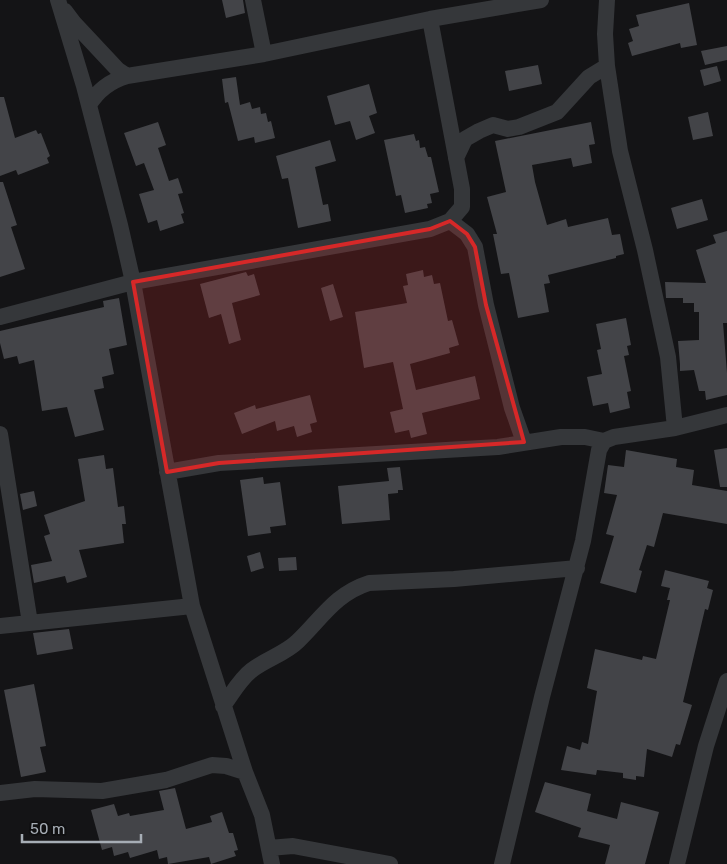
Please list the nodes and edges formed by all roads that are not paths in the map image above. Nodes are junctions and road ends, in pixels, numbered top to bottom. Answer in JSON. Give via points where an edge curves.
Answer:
{"nodes":[{"id":1,"x":253,"y":0,"type":"edge"},
{"id":2,"x":542,"y":0,"type":"edge"},
{"id":3,"x":607,"y":0,"type":"edge"},
{"id":4,"x":59,"y":2,"type":"edge"},
{"id":5,"x":430,"y":19,"type":"junction"},
{"id":6,"x":264,"y":54,"type":"junction"},
{"id":7,"x":607,"y":66,"type":"junction"},
{"id":8,"x":127,"y":76,"type":"junction"},
{"id":9,"x":89,"y":106,"type":"junction"},
{"id":10,"x":456,"y":158,"type":"junction"},
{"id":11,"x":450,"y":221,"type":"junction"},
{"id":12,"x":132,"y":282,"type":"junction"},
{"id":13,"x":0,"y":317,"type":"edge"},
{"id":14,"x":727,"y":416,"type":"edge"},
{"id":15,"x":675,"y":428,"type":"junction"},
{"id":16,"x":0,"y":434,"type":"edge"},
{"id":17,"x":604,"y":441,"type":"junction"},
{"id":18,"x":524,"y":442,"type":"junction"},
{"id":19,"x":167,"y":472,"type":"junction"},
{"id":20,"x":577,"y":568,"type":"junction"},
{"id":21,"x":192,"y":606,"type":"junction"},
{"id":22,"x":30,"y":623,"type":"junction"},
{"id":23,"x":0,"y":626,"type":"edge"},
{"id":24,"x":727,"y":681,"type":"edge"},
{"id":25,"x":223,"y":706,"type":"junction"},
{"id":26,"x":245,"y":772,"type":"junction"},
{"id":27,"x":0,"y":793,"type":"edge"},
{"id":28,"x":269,"y":848,"type":"junction"},
{"id":29,"x":272,"y":864,"type":"edge"},
{"id":30,"x":390,"y":864,"type":"edge"},
{"id":31,"x":502,"y":864,"type":"edge"},
{"id":32,"x":677,"y":864,"type":"edge"}],
"edges":[{"from":1,"to":6,"type":"street"},
{"from":2,"to":5,"type":"street"},
{"from":3,"to":7,"type":"street"},
{"from":4,"to":8,"type":"street","via":[[74,23]]},
{"from":4,"to":9,"type":"street"},
{"from":5,"to":6,"type":"street"},
{"from":5,"to":10,"type":"street"},
{"from":6,"to":8,"type":"street"},
{"from":7,"to":10,"type":"street","via":[[589,77],[557,112],[519,127],[493,126],[480,131],[466,139]]},
{"from":7,"to":15,"type":"street","via":[[620,151],[668,357]]},
{"from":8,"to":9,"type":"street","via":[[104,86]]},
{"from":9,"to":12,"type":"street"},
{"from":10,"to":11,"type":"street","via":[[462,206]]},
{"from":11,"to":12,"type":"street","via":[[430,229]]},
{"from":11,"to":18,"type":"street","via":[[467,234],[475,247],[486,305]]},
{"from":12,"to":13,"type":"street"},
{"from":12,"to":19,"type":"street"},
{"from":14,"to":15,"type":"street"},
{"from":15,"to":17,"type":"street"},
{"from":16,"to":22,"type":"street"},
{"from":17,"to":18,"type":"street","via":[[561,437]]},
{"from":17,"to":20,"type":"street","via":[[598,450]]},
{"from":18,"to":19,"type":"street","via":[[498,447],[219,463]]},
{"from":19,"to":21,"type":"street"},
{"from":20,"to":25,"type":"street","via":[[369,583],[356,587],[332,604],[297,642],[252,670]]},
{"from":20,"to":31,"type":"street"},
{"from":21,"to":22,"type":"street"},
{"from":21,"to":25,"type":"street"},
{"from":22,"to":23,"type":"street"},
{"from":24,"to":32,"type":"street","via":[[706,746]]},
{"from":25,"to":26,"type":"street"},
{"from":26,"to":27,"type":"street","via":[[212,765],[166,780],[102,791],[35,788]]},
{"from":26,"to":28,"type":"street","via":[[262,815]]},
{"from":28,"to":29,"type":"street"},
{"from":28,"to":30,"type":"street","via":[[293,846]]}]}
